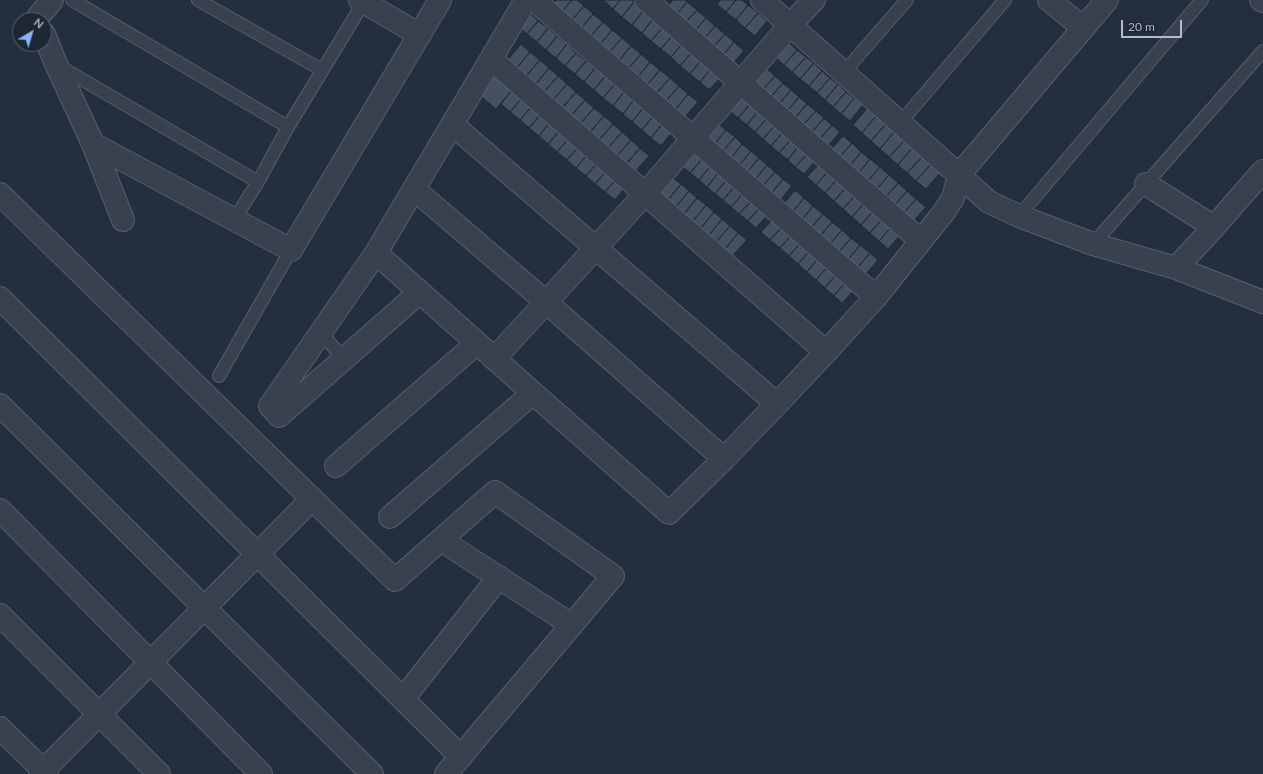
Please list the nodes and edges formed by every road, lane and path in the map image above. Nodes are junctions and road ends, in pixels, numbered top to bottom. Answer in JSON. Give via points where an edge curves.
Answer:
{"nodes":[{"id":1,"x":52,"y":0,"type":"edge"},
{"id":2,"x":72,"y":0,"type":"edge"},
{"id":3,"x":198,"y":0,"type":"edge"},
{"id":4,"x":440,"y":0,"type":"edge"},
{"id":5,"x":526,"y":0,"type":"edge"},
{"id":6,"x":534,"y":0,"type":"edge"},
{"id":7,"x":646,"y":0,"type":"edge"},
{"id":8,"x":762,"y":0,"type":"edge"},
{"id":9,"x":814,"y":0,"type":"edge"},
{"id":10,"x":907,"y":0,"type":"edge"},
{"id":11,"x":1005,"y":0,"type":"edge"},
{"id":12,"x":1048,"y":0,"type":"edge"},
{"id":13,"x":1107,"y":0,"type":"edge"},
{"id":14,"x":1202,"y":0,"type":"edge"},
{"id":15,"x":363,"y":1,"type":"edge"},
{"id":16,"x":43,"y":12,"type":"edge"},
{"id":17,"x":790,"y":25,"type":"junction"},
{"id":18,"x":1083,"y":28,"type":"junction"},
{"id":19,"x":420,"y":35,"type":"junction"},
{"id":20,"x":1263,"y":51,"type":"edge"},
{"id":21,"x":51,"y":52,"type":"edge"},
{"id":22,"x":491,"y":59,"type":"junction"},
{"id":23,"x":56,"y":64,"type":"junction"},
{"id":24,"x":322,"y":70,"type":"junction"},
{"id":25,"x":844,"y":72,"type":"junction"},
{"id":26,"x":740,"y":82,"type":"junction"},
{"id":27,"x":900,"y":123,"type":"junction"},
{"id":28,"x":453,"y":125,"type":"junction"},
{"id":29,"x":288,"y":127,"type":"junction"},
{"id":30,"x":693,"y":138,"type":"junction"},
{"id":31,"x":93,"y":144,"type":"junction"},
{"id":32,"x":1263,"y":171,"type":"edge"},
{"id":33,"x":959,"y":175,"type":"junction"},
{"id":34,"x":258,"y":182,"type":"junction"},
{"id":35,"x":1146,"y":184,"type":"junction"},
{"id":36,"x":414,"y":189,"type":"junction"},
{"id":37,"x":646,"y":193,"type":"junction"},
{"id":38,"x":0,"y":194,"type":"edge"},
{"id":39,"x":1019,"y":216,"type":"junction"},
{"id":40,"x":123,"y":220,"type":"dead end"},
{"id":41,"x":234,"y":220,"type":"junction"},
{"id":42,"x":1214,"y":226,"type":"junction"},
{"id":43,"x":921,"y":241,"type":"junction"},
{"id":44,"x":1093,"y":244,"type":"junction"},
{"id":45,"x":595,"y":248,"type":"junction"},
{"id":46,"x":291,"y":250,"type":"junction"},
{"id":47,"x":376,"y":253,"type":"junction"},
{"id":48,"x":1176,"y":268,"type":"junction"},
{"id":49,"x":420,"y":292,"type":"junction"},
{"id":50,"x":876,"y":297,"type":"junction"},
{"id":51,"x":0,"y":298,"type":"edge"},
{"id":52,"x":546,"y":302,"type":"junction"},
{"id":53,"x":1263,"y":302,"type":"edge"},
{"id":54,"x":321,"y":333,"type":"junction"},
{"id":55,"x":477,"y":343,"type":"junction"},
{"id":56,"x":826,"y":352,"type":"junction"},
{"id":57,"x":344,"y":359,"type":"junction"},
{"id":58,"x":494,"y":359,"type":"junction"},
{"id":59,"x":219,"y":376,"type":"dead end"},
{"id":60,"x":533,"y":394,"type":"junction"},
{"id":61,"x":778,"y":404,"type":"junction"},
{"id":62,"x":0,"y":406,"type":"edge"},
{"id":63,"x":724,"y":459,"type":"junction"},
{"id":64,"x":336,"y":466,"type":"dead end"},
{"id":65,"x":312,"y":499,"type":"junction"},
{"id":66,"x":0,"y":510,"type":"edge"},
{"id":67,"x":390,"y":517,"type":"dead end"},
{"id":68,"x":441,"y":540,"type":"junction"},
{"id":69,"x":257,"y":554,"type":"junction"},
{"id":70,"x":499,"y":577,"type":"junction"},
{"id":71,"x":204,"y":608,"type":"junction"},
{"id":72,"x":0,"y":615,"type":"edge"},
{"id":73,"x":572,"y":625,"type":"junction"},
{"id":74,"x":151,"y":662,"type":"junction"},
{"id":75,"x":403,"y":699,"type":"junction"},
{"id":76,"x":99,"y":714,"type":"junction"},
{"id":77,"x":0,"y":728,"type":"edge"},
{"id":78,"x":461,"y":757,"type":"junction"},
{"id":79,"x":44,"y":773,"type":"edge"},
{"id":80,"x":159,"y":774,"type":"edge"},
{"id":81,"x":261,"y":774,"type":"edge"},
{"id":82,"x":372,"y":774,"type":"edge"},
{"id":83,"x":446,"y":774,"type":"edge"}],
"edges":[{"from":1,"to":16,"type":"street"},
{"from":2,"to":29,"type":"lane"},
{"from":3,"to":24,"type":"lane"},
{"from":4,"to":19,"type":"street"},
{"from":5,"to":22,"type":"street"},
{"from":6,"to":30,"type":"street"},
{"from":7,"to":26,"type":"street"},
{"from":8,"to":17,"type":"street"},
{"from":9,"to":17,"type":"street"},
{"from":10,"to":25,"type":"lane"},
{"from":11,"to":27,"type":"lane"},
{"from":12,"to":18,"type":"street"},
{"from":13,"to":18,"type":"street"},
{"from":14,"to":39,"type":"lane"},
{"from":15,"to":19,"type":"street"},
{"from":15,"to":24,"type":"lane"},
{"from":17,"to":25,"type":"street"},
{"from":17,"to":26,"type":"street"},
{"from":18,"to":33,"type":"street"},
{"from":19,"to":46,"type":"street"},
{"from":20,"to":35,"type":"lane"},
{"from":21,"to":23,"type":"street"},
{"from":22,"to":28,"type":"street"},
{"from":22,"to":37,"type":"street"},
{"from":23,"to":31,"type":"street"},
{"from":23,"to":34,"type":"lane"},
{"from":24,"to":29,"type":"lane"},
{"from":25,"to":27,"type":"street"},
{"from":26,"to":30,"type":"street"},
{"from":26,"to":43,"type":"street"},
{"from":27,"to":33,"type":"street"},
{"from":28,"to":36,"type":"street"},
{"from":28,"to":45,"type":"street"},
{"from":29,"to":34,"type":"lane"},
{"from":30,"to":37,"type":"street"},
{"from":30,"to":50,"type":"street"},
{"from":31,"to":40,"type":"street"},
{"from":31,"to":41,"type":"street"},
{"from":32,"to":42,"type":"street"},
{"from":33,"to":39,"type":"street","via":[[989,202]]},
{"from":33,"to":43,"type":"street","via":[[952,198],[944,212]]},
{"from":34,"to":41,"type":"lane"},
{"from":35,"to":42,"type":"street"},
{"from":35,"to":44,"type":"lane"},
{"from":36,"to":47,"type":"street"},
{"from":36,"to":52,"type":"street"},
{"from":37,"to":45,"type":"street"},
{"from":37,"to":56,"type":"street"},
{"from":38,"to":65,"type":"street"},
{"from":39,"to":44,"type":"street"},
{"from":41,"to":46,"type":"street"},
{"from":42,"to":48,"type":"street"},
{"from":43,"to":50,"type":"street"},
{"from":44,"to":48,"type":"street"},
{"from":45,"to":52,"type":"street"},
{"from":45,"to":61,"type":"street"},
{"from":46,"to":59,"type":"lane"},
{"from":47,"to":49,"type":"street"},
{"from":47,"to":54,"type":"street"},
{"from":48,"to":53,"type":"street"},
{"from":49,"to":55,"type":"street"},
{"from":49,"to":57,"type":"street"},
{"from":50,"to":56,"type":"street"},
{"from":51,"to":69,"type":"street"},
{"from":52,"to":58,"type":"street"},
{"from":52,"to":63,"type":"street"},
{"from":54,"to":57,"type":"lane"},
{"from":54,"to":57,"type":"street","via":[[270,406],[280,416]]},
{"from":55,"to":58,"type":"street"},
{"from":55,"to":64,"type":"street"},
{"from":56,"to":61,"type":"street"},
{"from":58,"to":60,"type":"street"},
{"from":60,"to":63,"type":"street","via":[[670,513]]},
{"from":60,"to":67,"type":"street"},
{"from":61,"to":63,"type":"street"},
{"from":62,"to":71,"type":"street"},
{"from":65,"to":68,"type":"street","via":[[395,580]]},
{"from":65,"to":69,"type":"street"},
{"from":66,"to":74,"type":"street"},
{"from":68,"to":70,"type":"street"},
{"from":68,"to":73,"type":"street","via":[[495,492],[612,576]]},
{"from":69,"to":71,"type":"street"},
{"from":69,"to":75,"type":"street"},
{"from":70,"to":73,"type":"street"},
{"from":70,"to":75,"type":"street"},
{"from":71,"to":74,"type":"street"},
{"from":71,"to":82,"type":"street"},
{"from":72,"to":76,"type":"street"},
{"from":73,"to":78,"type":"street"},
{"from":74,"to":76,"type":"street"},
{"from":74,"to":81,"type":"street"},
{"from":75,"to":78,"type":"street"},
{"from":76,"to":79,"type":"street"},
{"from":76,"to":80,"type":"street"},
{"from":77,"to":79,"type":"street"},
{"from":78,"to":83,"type":"street"}]}
